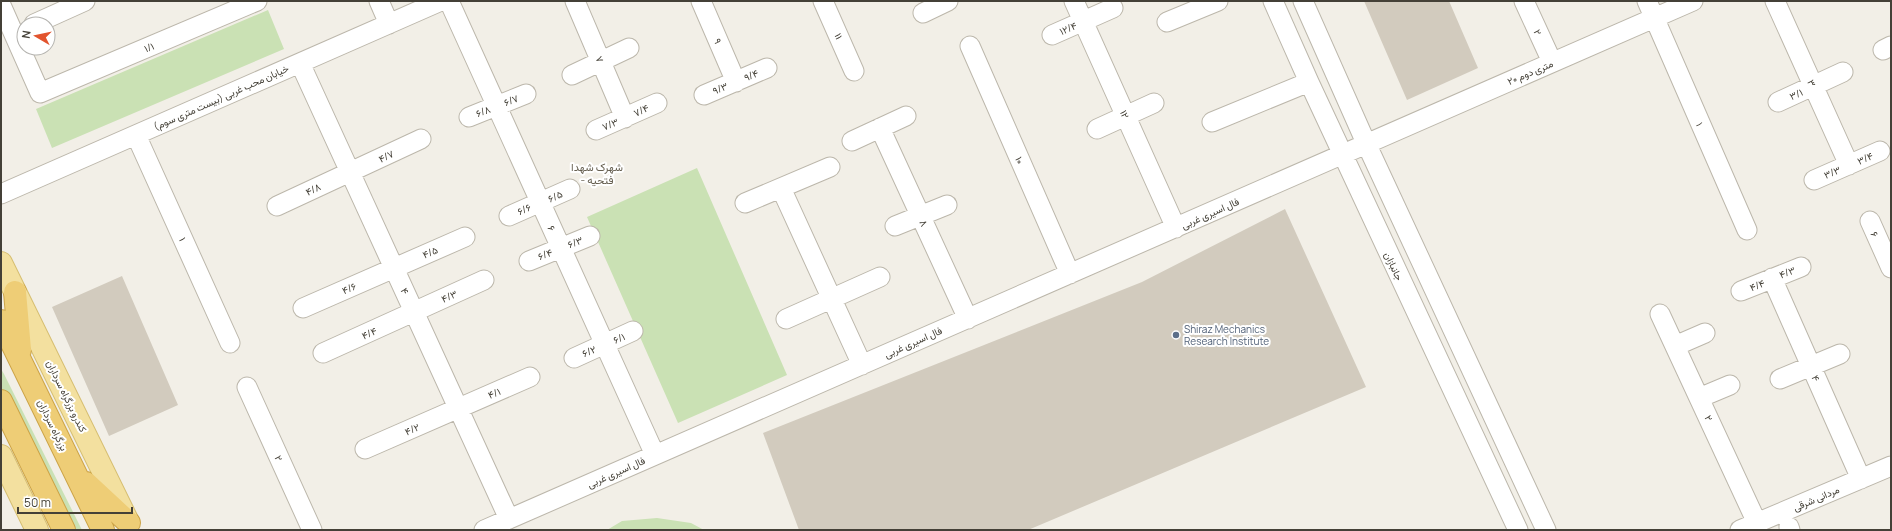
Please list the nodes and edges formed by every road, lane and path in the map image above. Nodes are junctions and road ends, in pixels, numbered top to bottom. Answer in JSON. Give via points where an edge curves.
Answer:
{"nodes":[{"id":1,"x":85,"y":1,"type":"edge"},
{"id":2,"x":257,"y":1,"type":"edge"},
{"id":3,"x":379,"y":1,"type":"edge"},
{"id":4,"x":441,"y":1,"type":"edge"},
{"id":5,"x":449,"y":1,"type":"edge"},
{"id":6,"x":575,"y":1,"type":"edge"},
{"id":7,"x":701,"y":1,"type":"edge"},
{"id":8,"x":823,"y":1,"type":"edge"},
{"id":9,"x":948,"y":1,"type":"edge"},
{"id":10,"x":1074,"y":1,"type":"edge"},
{"id":11,"x":1218,"y":1,"type":"edge"},
{"id":12,"x":1273,"y":1,"type":"edge"},
{"id":13,"x":1303,"y":1,"type":"edge"},
{"id":14,"x":1524,"y":1,"type":"edge"},
{"id":15,"x":1693,"y":1,"type":"edge"},
{"id":16,"x":1775,"y":1,"type":"edge"},
{"id":17,"x":1,"y":5,"type":"edge"},
{"id":18,"x":1113,"y":8,"type":"dead end"},
{"id":19,"x":1651,"y":9,"type":"edge"},
{"id":20,"x":923,"y":13,"type":"dead end"},
{"id":21,"x":52,"y":16,"type":"edge"},
{"id":22,"x":1083,"y":21,"type":"junction"},
{"id":23,"x":1167,"y":22,"type":"dead end"},
{"id":24,"x":389,"y":24,"type":"junction"},
{"id":25,"x":13,"y":33,"type":"edge"},
{"id":26,"x":1052,"y":35,"type":"dead end"},
{"id":27,"x":970,"y":46,"type":"dead end"},
{"id":28,"x":629,"y":48,"type":"dead end"},
{"id":29,"x":601,"y":61,"type":"junction"},
{"id":30,"x":1552,"y":62,"type":"junction"},
{"id":31,"x":300,"y":63,"type":"junction"},
{"id":32,"x":767,"y":68,"type":"dead end"},
{"id":33,"x":854,"y":71,"type":"dead end"},
{"id":34,"x":1843,"y":72,"type":"dead end"},
{"id":35,"x":572,"y":75,"type":"dead end"},
{"id":36,"x":736,"y":82,"type":"junction"},
{"id":37,"x":1309,"y":82,"type":"junction"},
{"id":38,"x":1814,"y":86,"type":"junction"},
{"id":39,"x":526,"y":94,"type":"dead end"},
{"id":40,"x":704,"y":95,"type":"dead end"},
{"id":41,"x":1778,"y":102,"type":"dead end"},
{"id":42,"x":656,"y":103,"type":"dead end"},
{"id":43,"x":1154,"y":103,"type":"dead end"},
{"id":44,"x":497,"y":106,"type":"junction"},
{"id":45,"x":906,"y":116,"type":"dead end"},
{"id":46,"x":1126,"y":116,"type":"junction"},
{"id":47,"x":469,"y":117,"type":"dead end"},
{"id":48,"x":625,"y":118,"type":"junction"},
{"id":49,"x":1212,"y":122,"type":"dead end"},
{"id":50,"x":880,"y":128,"type":"junction"},
{"id":51,"x":1097,"y":129,"type":"dead end"},
{"id":52,"x":596,"y":130,"type":"dead end"},
{"id":53,"x":136,"y":135,"type":"junction"},
{"id":54,"x":421,"y":140,"type":"dead end"},
{"id":55,"x":852,"y":141,"type":"dead end"},
{"id":56,"x":1366,"y":143,"type":"junction"},
{"id":57,"x":1880,"y":151,"type":"dead end"},
{"id":58,"x":1342,"y":155,"type":"junction"},
{"id":59,"x":1849,"y":165,"type":"junction"},
{"id":60,"x":830,"y":167,"type":"dead end"},
{"id":61,"x":350,"y":172,"type":"junction"},
{"id":62,"x":1814,"y":180,"type":"dead end"},
{"id":63,"x":781,"y":188,"type":"junction"},
{"id":64,"x":570,"y":189,"type":"dead end"},
{"id":65,"x":1,"y":194,"type":"edge"},
{"id":66,"x":540,"y":202,"type":"junction"},
{"id":67,"x":746,"y":203,"type":"dead end"},
{"id":68,"x":947,"y":205,"type":"dead end"},
{"id":69,"x":277,"y":206,"type":"dead end"},
{"id":70,"x":920,"y":215,"type":"junction"},
{"id":71,"x":509,"y":216,"type":"dead end"},
{"id":72,"x":1870,"y":221,"type":"dead end"},
{"id":73,"x":895,"y":226,"type":"dead end"},
{"id":74,"x":1176,"y":228,"type":"junction"},
{"id":75,"x":1746,"y":230,"type":"dead end"},
{"id":76,"x":590,"y":236,"type":"dead end"},
{"id":77,"x":465,"y":237,"type":"dead end"},
{"id":78,"x":561,"y":248,"type":"junction"},
{"id":79,"x":529,"y":261,"type":"dead end"},
{"id":80,"x":1,"y":263,"type":"edge"},
{"id":81,"x":1801,"y":267,"type":"dead end"},
{"id":82,"x":394,"y":268,"type":"junction"},
{"id":83,"x":1891,"y":268,"type":"edge"},
{"id":84,"x":1070,"y":274,"type":"junction"},
{"id":85,"x":880,"y":276,"type":"dead end"},
{"id":86,"x":1772,"y":278,"type":"junction"},
{"id":87,"x":484,"y":280,"type":"dead end"},
{"id":88,"x":1741,"y":291,"type":"dead end"},
{"id":89,"x":15,"y":292,"type":"junction"},
{"id":90,"x":831,"y":298,"type":"junction"},
{"id":91,"x":303,"y":308,"type":"dead end"},
{"id":92,"x":414,"y":312,"type":"junction"},
{"id":93,"x":1660,"y":314,"type":"dead end"},
{"id":94,"x":786,"y":319,"type":"dead end"},
{"id":95,"x":968,"y":319,"type":"junction"},
{"id":96,"x":1,"y":321,"type":"edge"},
{"id":97,"x":633,"y":331,"type":"dead end"},
{"id":98,"x":1705,"y":333,"type":"dead end"},
{"id":99,"x":230,"y":343,"type":"dead end"},
{"id":100,"x":604,"y":344,"type":"junction"},
{"id":101,"x":1675,"y":346,"type":"junction"},
{"id":102,"x":323,"y":353,"type":"dead end"},
{"id":103,"x":1840,"y":354,"type":"dead end"},
{"id":104,"x":574,"y":358,"type":"dead end"},
{"id":105,"x":21,"y":361,"type":"junction"},
{"id":106,"x":862,"y":365,"type":"junction"},
{"id":107,"x":1811,"y":366,"type":"junction"},
{"id":108,"x":530,"y":377,"type":"dead end"},
{"id":109,"x":1780,"y":379,"type":"dead end"},
{"id":110,"x":1730,"y":385,"type":"dead end"},
{"id":111,"x":247,"y":387,"type":"dead end"},
{"id":112,"x":1699,"y":398,"type":"junction"},
{"id":113,"x":1,"y":401,"type":"edge"},
{"id":114,"x":458,"y":408,"type":"junction"},
{"id":115,"x":365,"y":449,"type":"dead end"},
{"id":116,"x":655,"y":455,"type":"junction"},
{"id":117,"x":1,"y":456,"type":"edge"},
{"id":118,"x":1891,"y":466,"type":"edge"},
{"id":119,"x":77,"y":475,"type":"junction"},
{"id":120,"x":1860,"y":478,"type":"junction"},
{"id":121,"x":45,"y":492,"type":"junction"},
{"id":122,"x":509,"y":519,"type":"junction"},
{"id":123,"x":130,"y":526,"type":"edge"},
{"id":124,"x":1749,"y":526,"type":"edge"},
{"id":125,"x":37,"y":530,"type":"edge"},
{"id":126,"x":54,"y":530,"type":"edge"},
{"id":127,"x":64,"y":530,"type":"edge"},
{"id":128,"x":103,"y":530,"type":"edge"},
{"id":129,"x":312,"y":530,"type":"edge"},
{"id":130,"x":484,"y":530,"type":"edge"},
{"id":131,"x":1518,"y":530,"type":"edge"},
{"id":132,"x":1546,"y":530,"type":"edge"}],
"edges":[{"from":1,"to":21,"type":"street"},
{"from":2,"to":25,"type":"street","name":"۱/۱","via":[[40,93]]},
{"from":3,"to":24,"type":"street"},
{"from":4,"to":24,"type":"street","name":"خیابان محب غربی (بیست متری سوم)"},
{"from":5,"to":44,"type":"street","name":"۶"},
{"from":6,"to":29,"type":"street","name":"۷"},
{"from":7,"to":36,"type":"street","name":"۹"},
{"from":8,"to":33,"type":"street","name":"۱۱"},
{"from":9,"to":20,"type":"street"},
{"from":10,"to":22,"type":"street","name":"۱۲"},
{"from":11,"to":23,"type":"street"},
{"from":12,"to":37,"type":"street","name":"جانبازان"},
{"from":13,"to":56,"type":"street"},
{"from":14,"to":30,"type":"street","name":"۲"},
{"from":15,"to":19,"type":"street","name":"۲۰ متری دوم"},
{"from":16,"to":38,"type":"street","name":"۳"},
{"from":17,"to":25,"type":"street"},
{"from":18,"to":22,"type":"street","name":"۱۲/۴"},
{"from":19,"to":30,"type":"street","name":"۲۰ متری دوم"},
{"from":19,"to":75,"type":"street","name":"۱"},
{"from":22,"to":26,"type":"street","name":"۱۲/۴"},
{"from":22,"to":46,"type":"street","name":"۱۲"},
{"from":24,"to":31,"type":"street","name":"خیابان محب غربی (بیست متری سوم)"},
{"from":27,"to":84,"type":"street","name":"۱۰"},
{"from":28,"to":29,"type":"street"},
{"from":29,"to":35,"type":"street"},
{"from":29,"to":48,"type":"street","name":"۷"},
{"from":30,"to":56,"type":"street","name":"۲۰ متری دوم"},
{"from":31,"to":53,"type":"street","name":"خیابان محب غربی (بیست متری سوم)"},
{"from":31,"to":61,"type":"street","name":"۴"},
{"from":32,"to":36,"type":"street","name":"۹/۴"},
{"from":34,"to":38,"type":"street","name":"۳/۱"},
{"from":36,"to":40,"type":"street","name":"۹/۳"},
{"from":37,"to":49,"type":"street"},
{"from":37,"to":58,"type":"street","name":"جانبازان"},
{"from":38,"to":41,"type":"street","name":"۳/۱"},
{"from":38,"to":59,"type":"street","name":"۳"},
{"from":39,"to":44,"type":"street","name":"۶/۷"},
{"from":42,"to":48,"type":"street","name":"۷/۴"},
{"from":43,"to":46,"type":"street"},
{"from":44,"to":47,"type":"street","name":"۶/۸"},
{"from":44,"to":66,"type":"street","name":"۶"},
{"from":45,"to":50,"type":"street"},
{"from":46,"to":51,"type":"street"},
{"from":46,"to":74,"type":"street","name":"۱۲"},
{"from":48,"to":52,"type":"street","name":"۷/۳"},
{"from":50,"to":55,"type":"street"},
{"from":50,"to":70,"type":"street","name":"۸"},
{"from":53,"to":65,"type":"street","name":"خیابان محب غربی (بیست متری سوم)"},
{"from":53,"to":99,"type":"street","name":"۱"},
{"from":54,"to":61,"type":"street","name":"۴/۷"},
{"from":56,"to":58,"type":"street","name":"۲۰ متری دوم"},
{"from":56,"to":132,"type":"street"},
{"from":57,"to":59,"type":"street","name":"۳/۴"},
{"from":58,"to":74,"type":"street","name":"فال اسیری غربی"},
{"from":58,"to":131,"type":"street","name":"جانبازان"},
{"from":59,"to":62,"type":"street","name":"۳/۳"},
{"from":60,"to":63,"type":"street"},
{"from":61,"to":69,"type":"street","name":"۴/۸"},
{"from":61,"to":82,"type":"street","name":"۴"},
{"from":63,"to":67,"type":"street"},
{"from":63,"to":90,"type":"street"},
{"from":64,"to":66,"type":"street","name":"۶/۵"},
{"from":66,"to":71,"type":"street","name":"۶/۶"},
{"from":66,"to":78,"type":"street","name":"۶"},
{"from":68,"to":70,"type":"street"},
{"from":70,"to":73,"type":"street"},
{"from":70,"to":95,"type":"street","name":"۸"},
{"from":72,"to":83,"type":"street","name":"۶"},
{"from":74,"to":84,"type":"street","name":"فال اسیری غربی"},
{"from":76,"to":78,"type":"street","name":"۶/۳"},
{"from":77,"to":82,"type":"street","name":"۴/۵"},
{"from":78,"to":79,"type":"street","name":"۶/۴"},
{"from":78,"to":100,"type":"street","name":"۶"},
{"from":80,"to":89,"type":"main road","name":"کندرو بزرگراه سرداران"},
{"from":81,"to":86,"type":"street","name":"۴/۳"},
{"from":82,"to":91,"type":"street","name":"۴/۶"},
{"from":82,"to":92,"type":"street","name":"۴"},
{"from":84,"to":95,"type":"street","name":"فال اسیری غربی"},
{"from":85,"to":90,"type":"street"},
{"from":86,"to":88,"type":"street","name":"۴/۴"},
{"from":86,"to":107,"type":"street","name":"۴"},
{"from":87,"to":92,"type":"street","name":"۴/۳"},
{"from":89,"to":105,"type":"highway"},
{"from":89,"to":123,"type":"main road","name":"کندرو بزرگراه سرداران"},
{"from":90,"to":94,"type":"street"},
{"from":90,"to":106,"type":"street"},
{"from":92,"to":102,"type":"street","name":"۴/۴"},
{"from":92,"to":114,"type":"street","name":"۴"},
{"from":93,"to":101,"type":"street","name":"۲"},
{"from":95,"to":106,"type":"street","name":"فال اسیری غربی"},
{"from":96,"to":105,"type":"highway","name":"بزرگراه سرداران"},
{"from":97,"to":100,"type":"street","name":"۶/۱"},
{"from":98,"to":101,"type":"street"},
{"from":100,"to":104,"type":"street","name":"۶/۲"},
{"from":100,"to":116,"type":"street","name":"۶"},
{"from":101,"to":112,"type":"street","name":"۲"},
{"from":103,"to":107,"type":"street"},
{"from":105,"to":119,"type":"highway","name":"بزرگراه سرداران"},
{"from":106,"to":116,"type":"street","name":"فال اسیری غربی"},
{"from":107,"to":109,"type":"street"},
{"from":107,"to":120,"type":"street","name":"۴"},
{"from":108,"to":114,"type":"street","name":"۴/۱"},
{"from":110,"to":112,"type":"street"},
{"from":111,"to":129,"type":"street","name":"۲"},
{"from":112,"to":124,"type":"street","name":"۲"},
{"from":113,"to":121,"type":"highway"},
{"from":114,"to":115,"type":"street","name":"۴/۲"},
{"from":114,"to":122,"type":"street","name":"۴"},
{"from":116,"to":122,"type":"street","name":"فال اسیری غربی"},
{"from":117,"to":125,"type":"main road"},
{"from":118,"to":120,"type":"street","name":"مردانی شرقی"},
{"from":119,"to":123,"type":"highway"},
{"from":119,"to":128,"type":"highway","name":"بزرگراه سرداران"},
{"from":120,"to":124,"type":"street","name":"مردانی شرقی"},
{"from":121,"to":126,"type":"highway"},
{"from":121,"to":127,"type":"highway"},
{"from":122,"to":130,"type":"street","name":"فال اسیری غربی"}]}
